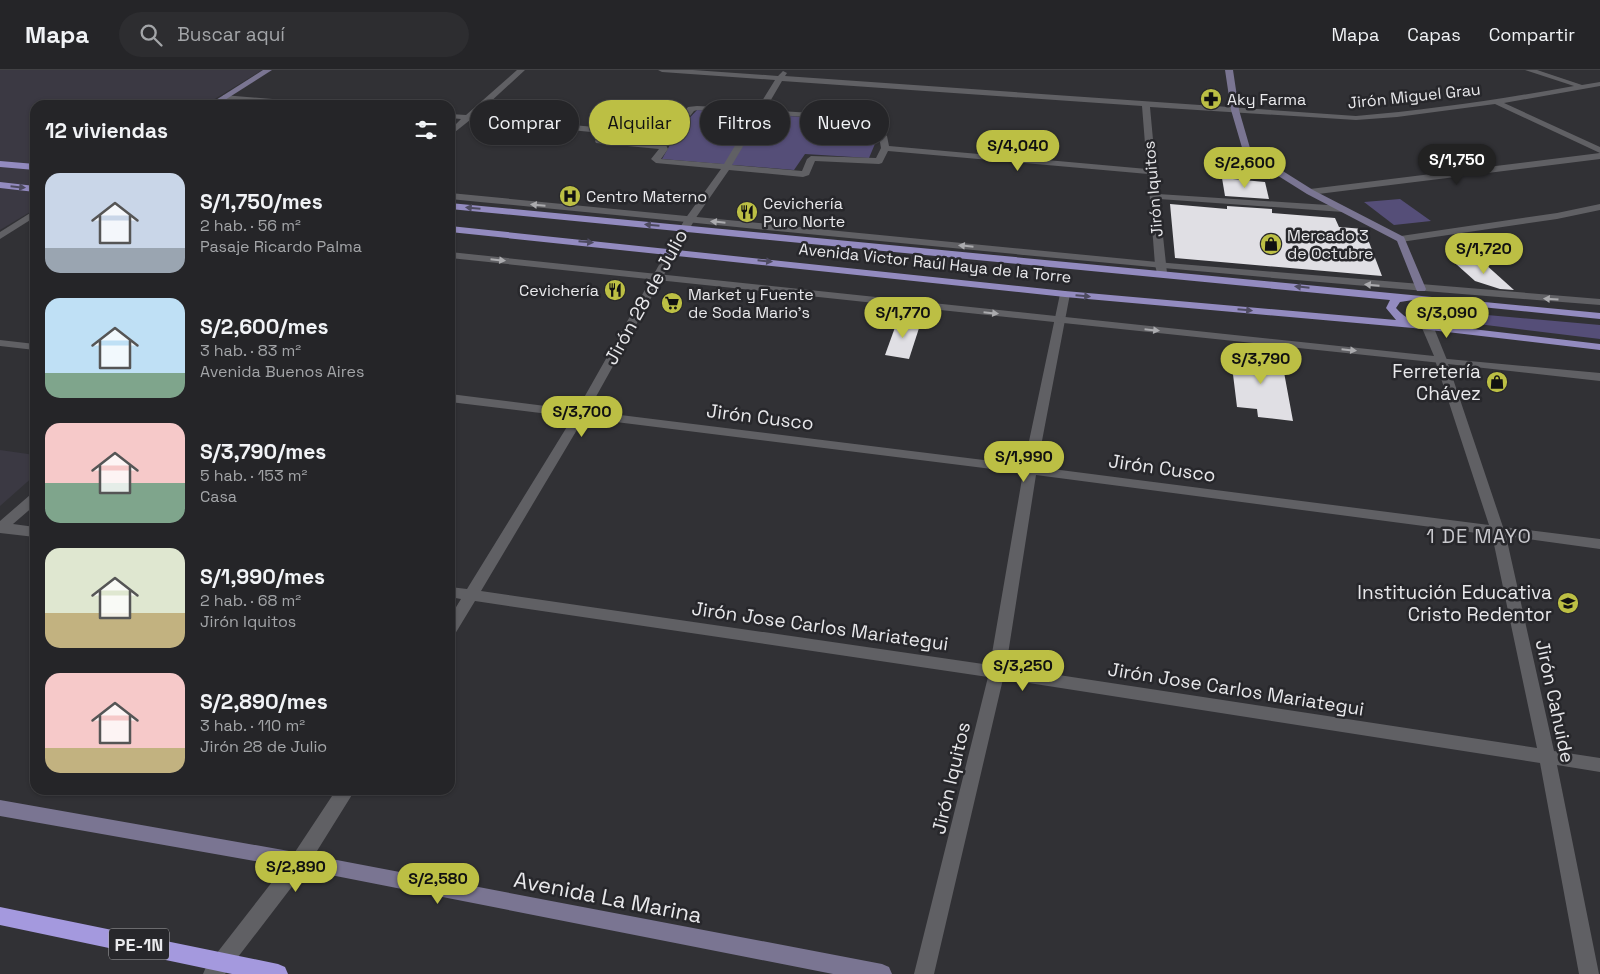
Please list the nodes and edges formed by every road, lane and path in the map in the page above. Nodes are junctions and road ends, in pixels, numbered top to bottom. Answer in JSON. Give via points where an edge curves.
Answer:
{"nodes":[{"id":1,"x":268,"y":70,"type":"edge"},
{"id":2,"x":522,"y":70,"type":"edge"},
{"id":3,"x":662,"y":70,"type":"edge"},
{"id":4,"x":1229,"y":70,"type":"edge"},
{"id":5,"x":1529,"y":70,"type":"edge"},
{"id":6,"x":782,"y":74,"type":"edge"},
{"id":7,"x":1600,"y":84,"type":"edge"},
{"id":8,"x":1581,"y":86,"type":"junction"},
{"id":9,"x":1600,"y":92,"type":"edge"},
{"id":10,"x":226,"y":97,"type":"junction"},
{"id":11,"x":221,"y":100,"type":"edge"},
{"id":12,"x":262,"y":100,"type":"edge"},
{"id":13,"x":766,"y":100,"type":"edge"},
{"id":14,"x":1496,"y":102,"type":"junction"},
{"id":15,"x":1146,"y":104,"type":"junction"},
{"id":16,"x":1235,"y":110,"type":"junction"},
{"id":17,"x":790,"y":114,"type":"edge"},
{"id":18,"x":455,"y":117,"type":"edge"},
{"id":19,"x":469,"y":118,"type":"junction"},
{"id":20,"x":589,"y":129,"type":"edge"},
{"id":21,"x":455,"y":130,"type":"edge"},
{"id":22,"x":642,"y":145,"type":"edge"},
{"id":23,"x":739,"y":145,"type":"edge"},
{"id":24,"x":885,"y":148,"type":"junction"},
{"id":25,"x":1600,"y":150,"type":"edge"},
{"id":26,"x":1600,"y":156,"type":"edge"},
{"id":27,"x":0,"y":164,"type":"edge"},
{"id":28,"x":30,"y":167,"type":"edge"},
{"id":29,"x":726,"y":168,"type":"junction"},
{"id":30,"x":1152,"y":172,"type":"junction"},
{"id":31,"x":0,"y":185,"type":"edge"},
{"id":32,"x":30,"y":188,"type":"edge"},
{"id":33,"x":1310,"y":192,"type":"junction"},
{"id":34,"x":1153,"y":196,"type":"junction"},
{"id":35,"x":455,"y":197,"type":"edge"},
{"id":36,"x":455,"y":206,"type":"edge"},
{"id":37,"x":1600,"y":207,"type":"edge"},
{"id":38,"x":1343,"y":209,"type":"junction"},
{"id":39,"x":30,"y":216,"type":"edge"},
{"id":40,"x":1557,"y":216,"type":"junction"},
{"id":41,"x":1600,"y":218,"type":"edge"},
{"id":42,"x":688,"y":224,"type":"junction"},
{"id":43,"x":455,"y":229,"type":"edge"},
{"id":44,"x":0,"y":236,"type":"edge"},
{"id":45,"x":1401,"y":239,"type":"junction"},
{"id":46,"x":672,"y":250,"type":"junction"},
{"id":47,"x":455,"y":256,"type":"edge"},
{"id":48,"x":1161,"y":269,"type":"junction"},
{"id":49,"x":658,"y":277,"type":"junction"},
{"id":50,"x":1065,"y":294,"type":"junction"},
{"id":51,"x":1423,"y":295,"type":"junction"},
{"id":52,"x":1403,"y":298,"type":"junction"},
{"id":53,"x":1600,"y":302,"type":"edge"},
{"id":54,"x":1600,"y":316,"type":"edge"},
{"id":55,"x":1058,"y":320,"type":"junction"},
{"id":56,"x":1428,"y":327,"type":"junction"},
{"id":57,"x":0,"y":343,"type":"edge"},
{"id":58,"x":30,"y":347,"type":"edge"},
{"id":59,"x":1600,"y":347,"type":"edge"},
{"id":60,"x":1441,"y":360,"type":"junction"},
{"id":61,"x":1600,"y":377,"type":"edge"},
{"id":62,"x":455,"y":399,"type":"edge"},
{"id":63,"x":581,"y":413,"type":"junction"},
{"id":64,"x":1030,"y":470,"type":"junction"},
{"id":65,"x":30,"y":502,"type":"edge"},
{"id":66,"x":1,"y":528,"type":"edge"},
{"id":67,"x":30,"y":531,"type":"edge"},
{"id":68,"x":1498,"y":532,"type":"junction"},
{"id":69,"x":1600,"y":544,"type":"edge"},
{"id":70,"x":455,"y":593,"type":"edge"},
{"id":71,"x":473,"y":595,"type":"junction"},
{"id":72,"x":455,"y":622,"type":"edge"},
{"id":73,"x":996,"y":672,"type":"junction"},
{"id":74,"x":1546,"y":757,"type":"junction"},
{"id":75,"x":1600,"y":765,"type":"edge"},
{"id":76,"x":343,"y":795,"type":"edge"},
{"id":77,"x":0,"y":808,"type":"edge"},
{"id":78,"x":300,"y":861,"type":"junction"},
{"id":79,"x":0,"y":916,"type":"edge"},
{"id":80,"x":218,"y":968,"type":"edge"},
{"id":81,"x":278,"y":974,"type":"edge"},
{"id":82,"x":882,"y":974,"type":"edge"},
{"id":83,"x":924,"y":974,"type":"edge"},
{"id":84,"x":1589,"y":974,"type":"edge"}],
"edges":[{"from":1,"to":10,"type":"main road"},
{"from":2,"to":19,"type":"street"},
{"from":3,"to":6,"type":"street","name":"Jirón Miguel Grau"},
{"from":4,"to":16,"type":"main road"},
{"from":5,"to":8,"type":"street"},
{"from":6,"to":13,"type":"street","name":"Jirón 28 de Julio"},
{"from":6,"to":15,"type":"street","name":"Jirón Miguel Grau"},
{"from":7,"to":8,"type":"street","name":"Jirón Miguel Grau"},
{"from":8,"to":9,"type":"street"},
{"from":8,"to":14,"type":"street","name":"Jirón Miguel Grau"},
{"from":10,"to":11,"type":"main road"},
{"from":10,"to":12,"type":"street"},
{"from":14,"to":16,"type":"street","name":"Jirón Miguel Grau","via":[[1356,118]]},
{"from":14,"to":25,"type":"street"},
{"from":15,"to":16,"type":"street","name":"Jirón Miguel Grau"},
{"from":15,"to":30,"type":"street","name":"Jirón Iquitos"},
{"from":16,"to":33,"type":"main road","via":[[1246,149]]},
{"from":17,"to":24,"type":"street","via":[[824,116],[821,131],[883,136]]},
{"from":18,"to":19,"type":"street"},
{"from":19,"to":20,"type":"street"},
{"from":19,"to":21,"type":"street"},
{"from":22,"to":29,"type":"street","via":[[663,147],[656,160]]},
{"from":23,"to":29,"type":"street","name":"Jirón 28 de Julio"},
{"from":24,"to":29,"type":"street","via":[[879,161],[814,158],[803,174]]},
{"from":24,"to":30,"type":"street"},
{"from":26,"to":33,"type":"street"},
{"from":27,"to":28,"type":"main road"},
{"from":29,"to":42,"type":"street","name":"Jirón 28 de Julio"},
{"from":30,"to":34,"type":"street","name":"Jirón Iquitos"},
{"from":31,"to":32,"type":"main road","one_way":true},
{"from":33,"to":38,"type":"main road"},
{"from":34,"to":38,"type":"street"},
{"from":34,"to":48,"type":"street","name":"Jirón Iquitos"},
{"from":42,"to":35,"type":"street","one_way":true},
{"from":42,"to":36,"type":"main road","name":"Avenida Victor Raúl Haya de la Torre","one_way":true},
{"from":37,"to":40,"type":"street"},
{"from":38,"to":45,"type":"main road"},
{"from":39,"to":44,"type":"street"},
{"from":40,"to":41,"type":"street"},
{"from":40,"to":45,"type":"street"},
{"from":42,"to":46,"type":"street","name":"Jirón 28 de Julio"},
{"from":48,"to":42,"type":"main road","name":"Avenida Victor Raúl Haya de la Torre","one_way":true},
{"from":43,"to":46,"type":"main road","name":"Avenida Victor Raúl Haya de la Torre","one_way":true},
{"from":45,"to":51,"type":"main road"},
{"from":46,"to":49,"type":"street","name":"Jirón 28 de Julio"},
{"from":46,"to":50,"type":"main road","name":"Avenida Victor Raúl Haya de la Torre","one_way":true},
{"from":47,"to":49,"type":"street","one_way":true},
{"from":51,"to":48,"type":"street","one_way":true},
{"from":52,"to":48,"type":"main road","name":"Avenida Victor Raúl Haya de la Torre","one_way":true},
{"from":49,"to":55,"type":"street","one_way":true},
{"from":49,"to":63,"type":"street","name":"Jirón 28 de Julio"},
{"from":50,"to":55,"type":"street","name":"Jirón Iquitos"},
{"from":50,"to":56,"type":"main road","name":"Avenida Victor Raúl Haya de la Torre","one_way":true},
{"from":51,"to":52,"type":"main road"},
{"from":53,"to":51,"type":"street","one_way":true},
{"from":51,"to":54,"type":"main road"},
{"from":51,"to":56,"type":"main road","via":[[1450,308],[1457,319],[1448,327]]},
{"from":52,"to":56,"type":"main road","via":[[1392,304],[1394,313],[1408,322]]},
{"from":55,"to":60,"type":"street","one_way":true},
{"from":55,"to":64,"type":"street","name":"Jirón Iquitos"},
{"from":56,"to":59,"type":"main road","name":"Avenida Victor Raúl Haya de la Torre"},
{"from":56,"to":60,"type":"street","name":"Jirón Cahuide"},
{"from":57,"to":58,"type":"street"},
{"from":60,"to":61,"type":"street"},
{"from":60,"to":68,"type":"street","name":"Jirón Cahuide"},
{"from":62,"to":63,"type":"street","name":"Jirón Cusco"},
{"from":63,"to":64,"type":"street","name":"Jirón Cusco"},
{"from":63,"to":71,"type":"street","name":"Jirón 28 de Julio"},
{"from":64,"to":68,"type":"street","name":"Jirón Cusco"},
{"from":64,"to":73,"type":"street","name":"Jirón Iquitos"},
{"from":65,"to":66,"type":"street"},
{"from":66,"to":67,"type":"street"},
{"from":68,"to":69,"type":"street","name":"Jirón Cusco"},
{"from":68,"to":74,"type":"street","name":"Jirón Cahuide"},
{"from":70,"to":71,"type":"street","name":"Jirón Jose Carlos Mariategui"},
{"from":71,"to":72,"type":"street","name":"Jirón 28 de Julio"},
{"from":71,"to":73,"type":"street","name":"Jirón Jose Carlos Mariategui"},
{"from":73,"to":74,"type":"street","name":"Jirón Jose Carlos Mariategui"},
{"from":73,"to":83,"type":"street","name":"Jirón Iquitos"},
{"from":74,"to":75,"type":"street","name":"Jirón Jose Carlos Mariategui"},
{"from":74,"to":84,"type":"street","name":"Jirón Cahuide"},
{"from":76,"to":78,"type":"street"},
{"from":77,"to":78,"type":"main road","name":"Avenida La Marina"},
{"from":78,"to":80,"type":"street"},
{"from":78,"to":82,"type":"main road","name":"Avenida La Marina"},
{"from":79,"to":80,"type":"highway","number":"PE-1N"},
{"from":80,"to":81,"type":"highway","number":"PE-1N"}]}
